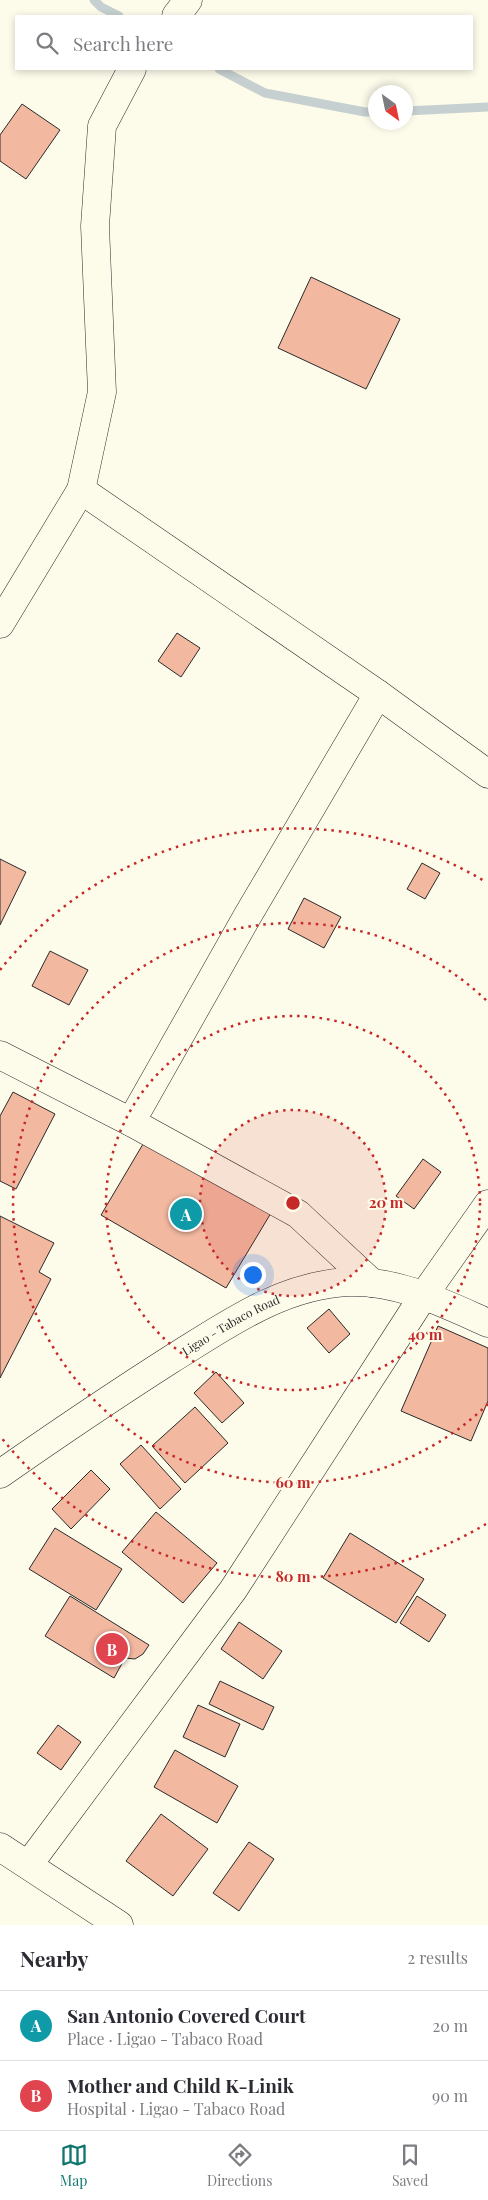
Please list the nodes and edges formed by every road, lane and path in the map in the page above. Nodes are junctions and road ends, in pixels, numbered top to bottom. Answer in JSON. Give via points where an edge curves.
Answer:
{"nodes":[{"id":1,"x":188,"y":0,"type":"edge"},
{"id":2,"x":177,"y":15,"type":"edge"},
{"id":3,"x":131,"y":70,"type":"edge"},
{"id":4,"x":81,"y":490,"type":"junction"},
{"id":5,"x":0,"y":624,"type":"edge"},
{"id":6,"x":378,"y":694,"type":"junction"},
{"id":7,"x":488,"y":774,"type":"edge"},
{"id":8,"x":0,"y":1055,"type":"edge"},
{"id":9,"x":130,"y":1122,"type":"junction"},
{"id":10,"x":488,"y":1204,"type":"edge"},
{"id":11,"x":372,"y":1283,"type":"junction"},
{"id":12,"x":424,"y":1295,"type":"junction"},
{"id":13,"x":488,"y":1323,"type":"edge"},
{"id":14,"x":0,"y":1474,"type":"edge"},
{"id":15,"x":0,"y":1847,"type":"edge"},
{"id":16,"x":29,"y":1864,"type":"junction"},
{"id":17,"x":119,"y":1925,"type":"edge"}],
"edges":[{"from":1,"to":2,"type":"street"},
{"from":3,"to":4,"type":"street","via":[[102,126],[95,226],[102,392]]},
{"from":4,"to":5,"type":"street"},
{"from":4,"to":6,"type":"street"},
{"from":6,"to":7,"type":"street"},
{"from":6,"to":9,"type":"street"},
{"from":8,"to":9,"type":"street"},
{"from":9,"to":11,"type":"street","via":[[298,1214]]},
{"from":10,"to":12,"type":"street"},
{"from":11,"to":12,"type":"street","name":"Ligao - Tabaco Road"},
{"from":11,"to":14,"type":"street","name":"Ligao - Tabaco Road","via":[[348,1282],[310,1287],[242,1315],[107,1400]]},
{"from":12,"to":13,"type":"street","name":"Ligao - Tabaco Road"},
{"from":12,"to":16,"type":"street","via":[[232,1590]]},
{"from":15,"to":16,"type":"street"},
{"from":16,"to":17,"type":"street"}]}
